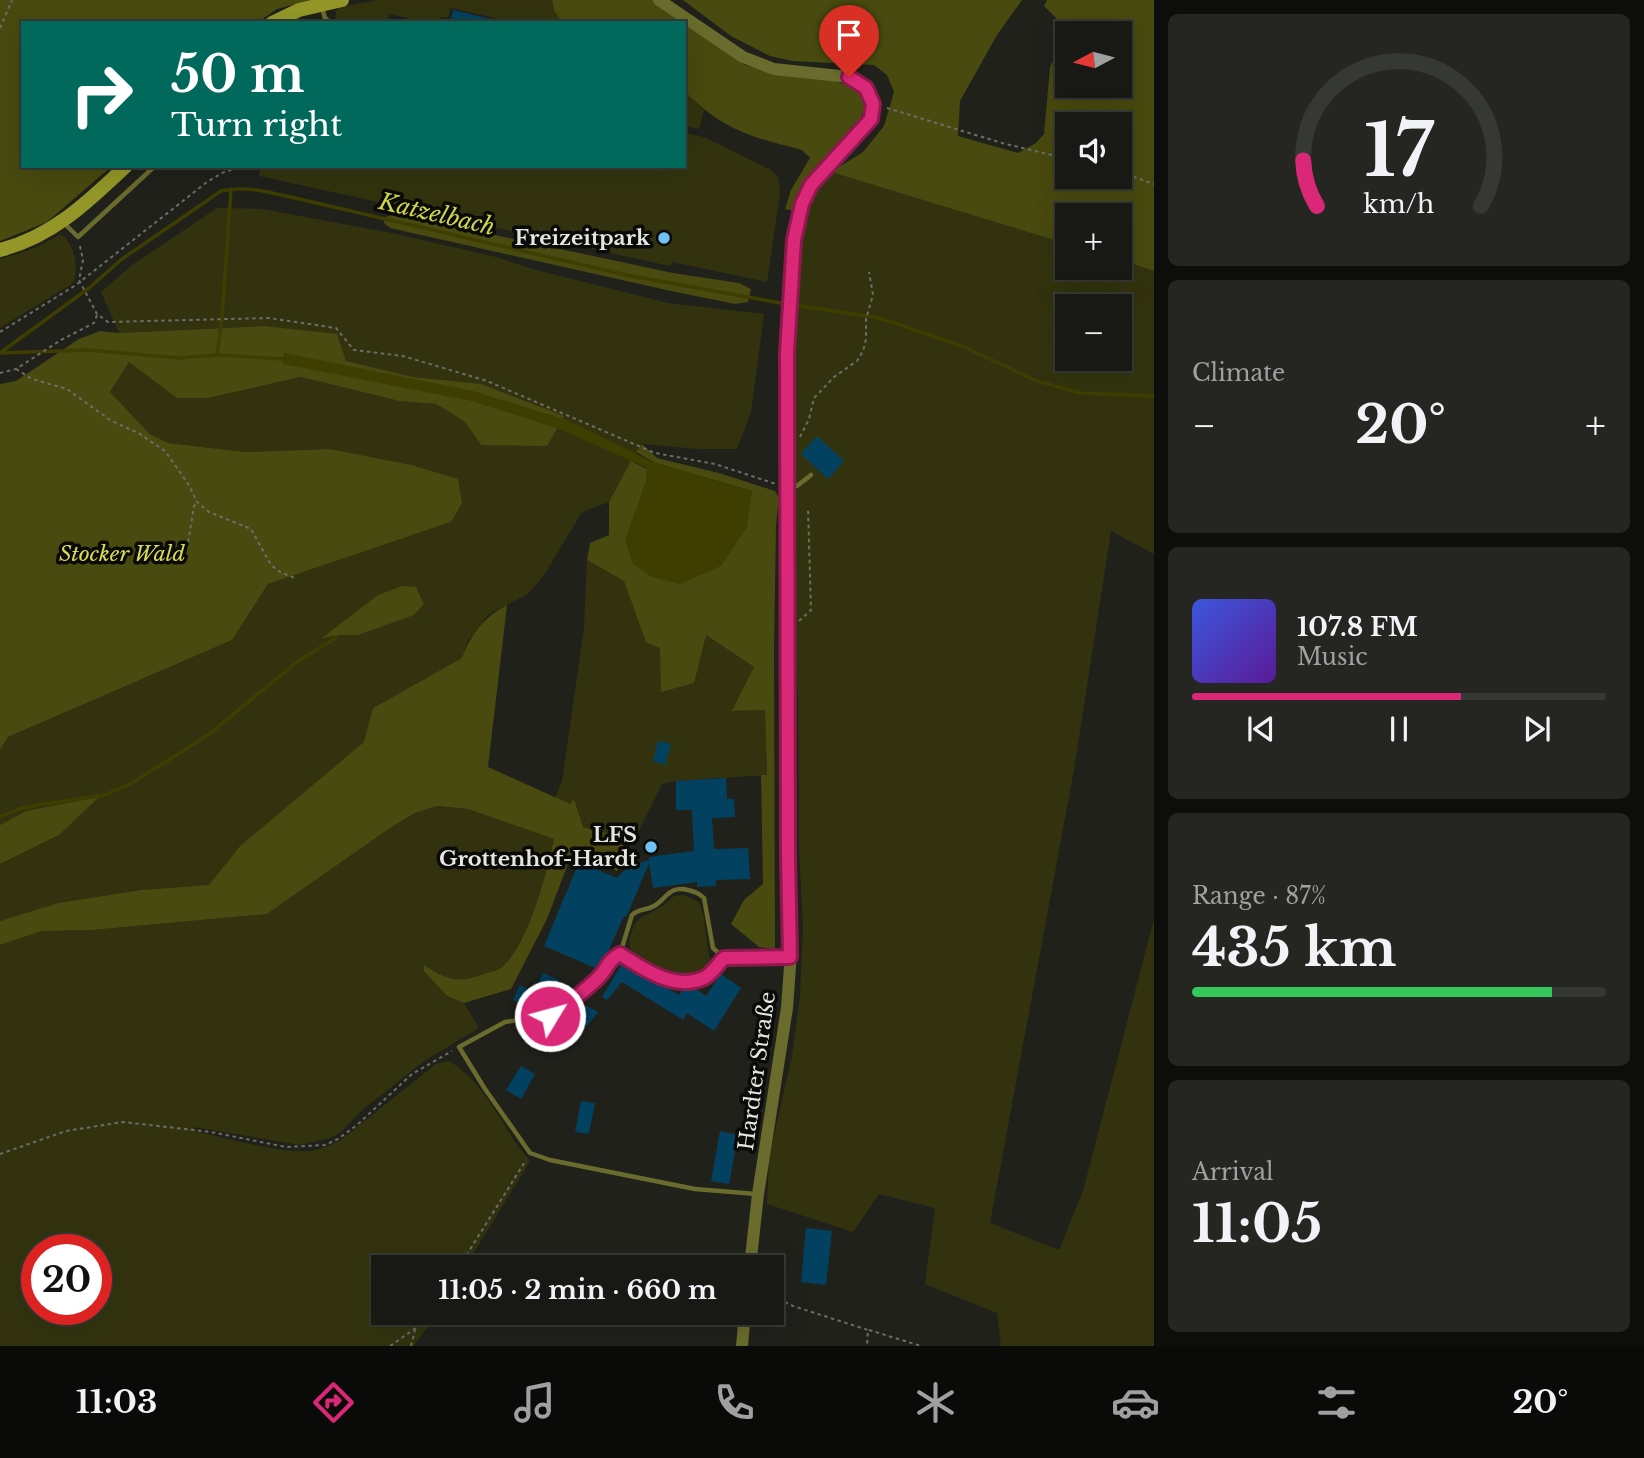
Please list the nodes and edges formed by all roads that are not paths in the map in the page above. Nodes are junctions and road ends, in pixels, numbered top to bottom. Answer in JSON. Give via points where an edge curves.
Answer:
{"nodes":[{"id":1,"x":342,"y":0,"type":"edge"},
{"id":2,"x":659,"y":0,"type":"edge"},
{"id":3,"x":321,"y":4,"type":"junction"},
{"id":4,"x":276,"y":21,"type":"edge"},
{"id":5,"x":329,"y":21,"type":"edge"},
{"id":6,"x":124,"y":168,"type":"edge"},
{"id":7,"x":154,"y":168,"type":"edge"},
{"id":8,"x":63,"y":222,"type":"junction"},
{"id":9,"x":0,"y":250,"type":"edge"},
{"id":10,"x":811,"y":475,"type":"dead end"},
{"id":11,"x":787,"y":487,"type":"junction"},
{"id":12,"x":620,"y":954,"type":"junction"},
{"id":13,"x":790,"y":957,"type":"junction"},
{"id":14,"x":724,"y":958,"type":"junction"},
{"id":15,"x":758,"y":1194,"type":"junction"},
{"id":16,"x":751,"y":1255,"type":"edge"},
{"id":17,"x":744,"y":1325,"type":"edge"},
{"id":18,"x":742,"y":1346,"type":"edge"}],
"edges":[{"from":1,"to":3,"type":"main road"},
{"from":2,"to":11,"type":"street","name":"Hardter Straße","via":[[743,57],[774,69],[849,77],[866,88],[873,104],[871,119],[811,185],[802,204],[794,240],[787,353]]},
{"from":3,"to":4,"type":"main road"},
{"from":3,"to":5,"type":"lane"},
{"from":6,"to":8,"type":"main road"},
{"from":7,"to":8,"type":"lane","via":[[78,237]]},
{"from":8,"to":9,"type":"main road"},
{"from":10,"to":11,"type":"lane","via":[[797,486]]},
{"from":11,"to":13,"type":"street","name":"Hardter Straße"},
{"from":12,"to":14,"type":"lane","via":[[673,982],[703,978]]},
{"from":12,"to":14,"type":"lane","via":[[632,915],[680,888],[704,898],[713,948]]},
{"from":12,"to":15,"type":"lane","via":[[610,959],[605,971],[586,989],[550,1016],[505,1021],[459,1047],[530,1153],[695,1189]]},
{"from":13,"to":14,"type":"lane"},
{"from":13,"to":15,"type":"street","name":"Hardter Straße","via":[[787,1008]]},
{"from":15,"to":16,"type":"street","name":"Hardter Straße"},
{"from":17,"to":18,"type":"street"}]}
